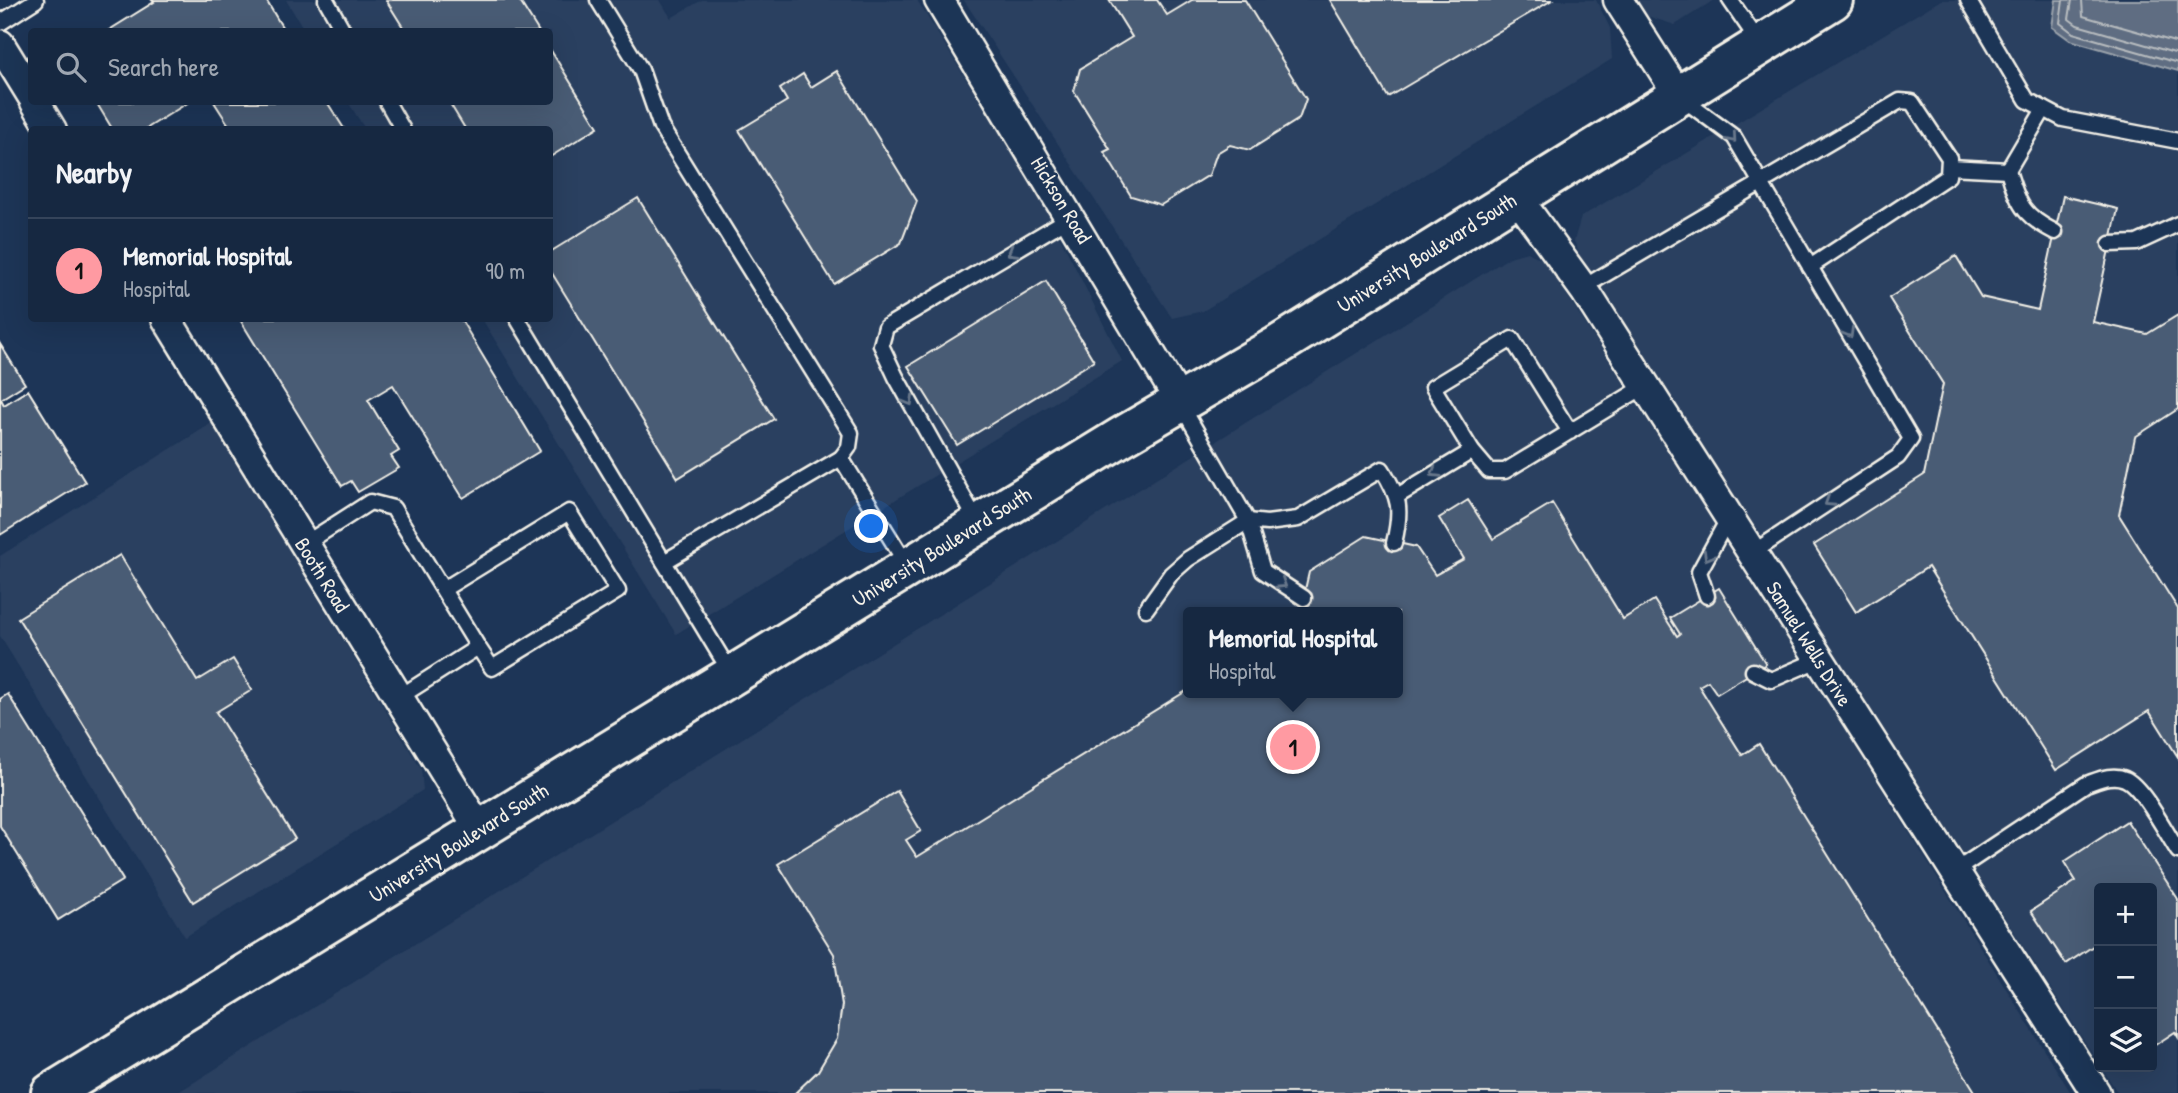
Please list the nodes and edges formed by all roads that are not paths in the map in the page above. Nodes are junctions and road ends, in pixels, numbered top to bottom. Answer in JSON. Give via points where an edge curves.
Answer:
{"nodes":[{"id":1,"x":36,"y":0,"type":"edge"},
{"id":2,"x":326,"y":0,"type":"edge"},
{"id":3,"x":598,"y":0,"type":"edge"},
{"id":4,"x":939,"y":0,"type":"edge"},
{"id":5,"x":1618,"y":0,"type":"edge"},
{"id":6,"x":1730,"y":0,"type":"edge"},
{"id":7,"x":1833,"y":0,"type":"edge"},
{"id":8,"x":1968,"y":0,"type":"edge"},
{"id":9,"x":0,"y":23,"type":"edge"},
{"id":10,"x":342,"y":28,"type":"edge"},
{"id":11,"x":0,"y":44,"type":"edge"},
{"id":12,"x":1761,"y":45,"type":"junction"},
{"id":13,"x":28,"y":90,"type":"edge"},
{"id":14,"x":1678,"y":96,"type":"junction"},
{"id":15,"x":37,"y":105,"type":"edge"},
{"id":16,"x":389,"y":105,"type":"edge"},
{"id":17,"x":2044,"y":109,"type":"junction"},
{"id":18,"x":50,"y":126,"type":"edge"},
{"id":19,"x":402,"y":126,"type":"edge"},
{"id":20,"x":2178,"y":141,"type":"edge"},
{"id":21,"x":1949,"y":167,"type":"junction"},
{"id":22,"x":2008,"y":170,"type":"junction"},
{"id":23,"x":1761,"y":184,"type":"junction"},
{"id":24,"x":1517,"y":197,"type":"junction"},
{"id":25,"x":1071,"y":217,"type":"junction"},
{"id":26,"x":2178,"y":224,"type":"edge"},
{"id":27,"x":2055,"y":232,"type":"dead end"},
{"id":28,"x":2110,"y":244,"type":"dead end"},
{"id":29,"x":1810,"y":267,"type":"junction"},
{"id":30,"x":1582,"y":288,"type":"junction"},
{"id":31,"x":168,"y":322,"type":"edge"},
{"id":32,"x":519,"y":322,"type":"edge"},
{"id":33,"x":1645,"y":386,"type":"junction"},
{"id":34,"x":1180,"y":402,"type":"junction"},
{"id":35,"x":1570,"y":432,"type":"junction"},
{"id":36,"x":1472,"y":451,"type":"junction"},
{"id":37,"x":841,"y":458,"type":"junction"},
{"id":38,"x":1399,"y":495,"type":"junction"},
{"id":39,"x":1729,"y":517,"type":"junction"},
{"id":40,"x":1248,"y":521,"type":"junction"},
{"id":41,"x":979,"y":524,"type":"junction"},
{"id":42,"x":1394,"y":543,"type":"dead end"},
{"id":43,"x":303,"y":545,"type":"junction"},
{"id":44,"x":1752,"y":553,"type":"junction"},
{"id":45,"x":664,"y":562,"type":"junction"},
{"id":46,"x":908,"y":568,"type":"junction"},
{"id":47,"x":444,"y":589,"type":"junction"},
{"id":48,"x":1707,"y":596,"type":"dead end"},
{"id":49,"x":1304,"y":598,"type":"dead end"},
{"id":50,"x":1146,"y":609,"type":"dead end"},
{"id":51,"x":478,"y":647,"type":"junction"},
{"id":52,"x":1818,"y":660,"type":"junction"},
{"id":53,"x":1753,"y":671,"type":"dead end"},
{"id":54,"x":733,"y":676,"type":"junction"},
{"id":55,"x":398,"y":698,"type":"junction"},
{"id":56,"x":480,"y":830,"type":"junction"},
{"id":57,"x":2178,"y":851,"type":"edge"},
{"id":58,"x":1955,"y":871,"type":"junction"},
{"id":59,"x":51,"y":1093,"type":"edge"},
{"id":60,"x":2096,"y":1093,"type":"edge"}],
"edges":[{"from":1,"to":9,"type":"lane"},
{"from":2,"to":10,"type":"lane"},
{"from":3,"to":37,"type":"lane","via":[[641,70],[661,127],[851,433]]},
{"from":4,"to":25,"type":"street","name":"Hickson Road"},
{"from":5,"to":14,"type":"street"},
{"from":6,"to":12,"type":"lane"},
{"from":7,"to":12,"type":"main road","name":"University Boulevard South"},
{"from":8,"to":17,"type":"lane","via":[[2027,100]]},
{"from":11,"to":13,"type":"street"},
{"from":12,"to":14,"type":"main road","name":"University Boulevard South"},
{"from":14,"to":23,"type":"lane","one_way":true,"via":[[1734,137]]},
{"from":14,"to":24,"type":"main road","name":"University Boulevard South"},
{"from":15,"to":18,"type":"street"},
{"from":16,"to":19,"type":"lane"},
{"from":17,"to":20,"type":"lane","via":[[2063,119]]},
{"from":17,"to":22,"type":"lane"},
{"from":21,"to":22,"type":"lane"},
{"from":21,"to":23,"type":"lane","via":[[1949,158],[1912,102],[1900,101]]},
{"from":21,"to":29,"type":"lane","via":[[1948,176]]},
{"from":22,"to":27,"type":"lane","via":[[2016,198],[2032,220]]},
{"from":23,"to":29,"type":"lane"},
{"from":23,"to":30,"type":"lane"},
{"from":24,"to":30,"type":"street","name":"Samuel Wells Drive"},
{"from":24,"to":34,"type":"main road","name":"University Boulevard South"},
{"from":25,"to":34,"type":"street","name":"Hickson Road"},
{"from":25,"to":41,"type":"lane","one_way":true,"via":[[886,327],[881,345],[896,377]]},
{"from":26,"to":28,"type":"lane","via":[[2137,243]]},
{"from":29,"to":44,"type":"lane","one_way":true,"via":[[1911,439],[1898,457]]},
{"from":30,"to":33,"type":"street","name":"Samuel Wells Drive"},
{"from":31,"to":43,"type":"street","name":"Booth Road"},
{"from":32,"to":45,"type":"lane"},
{"from":33,"to":35,"type":"lane"},
{"from":33,"to":39,"type":"street","name":"Samuel Wells Drive"},
{"from":34,"to":40,"type":"lane"},
{"from":34,"to":41,"type":"main road","name":"University Boulevard South"},
{"from":35,"to":36,"type":"lane","via":[[1504,471],[1489,471]]},
{"from":35,"to":36,"type":"lane","via":[[1513,338],[1433,387]]},
{"from":36,"to":38,"type":"lane","one_way":true},
{"from":37,"to":45,"type":"lane"},
{"from":37,"to":46,"type":"lane"},
{"from":38,"to":40,"type":"lane","via":[[1382,469],[1298,519]]},
{"from":38,"to":42,"type":"lane"},
{"from":39,"to":44,"type":"street","name":"Samuel Wells Drive"},
{"from":39,"to":48,"type":"lane","one_way":true,"via":[[1699,572]]},
{"from":40,"to":49,"type":"lane","one_way":true,"via":[[1263,571]]},
{"from":40,"to":50,"type":"lane","via":[[1188,559]]},
{"from":41,"to":46,"type":"main road","name":"University Boulevard South"},
{"from":43,"to":47,"type":"lane","via":[[370,502],[393,508]]},
{"from":43,"to":55,"type":"street","name":"Booth Road"},
{"from":44,"to":52,"type":"street","name":"Samuel Wells Drive"},
{"from":45,"to":54,"type":"lane"},
{"from":46,"to":54,"type":"main road","name":"University Boulevard South"},
{"from":47,"to":51,"type":"lane"},
{"from":47,"to":51,"type":"lane","via":[[569,512],[618,591],[492,668]]},
{"from":51,"to":55,"type":"lane"},
{"from":52,"to":53,"type":"lane","via":[[1772,680]]},
{"from":52,"to":58,"type":"street","name":"Samuel Wells Drive"},
{"from":54,"to":56,"type":"main road","name":"University Boulevard South"},
{"from":55,"to":56,"type":"street","name":"Booth Road"},
{"from":56,"to":59,"type":"main road","name":"University Boulevard South"},
{"from":57,"to":58,"type":"lane","via":[[2137,791],[2125,779],[2109,776],[2086,784]]},
{"from":58,"to":60,"type":"street","name":"Samuel Wells Drive"}]}
